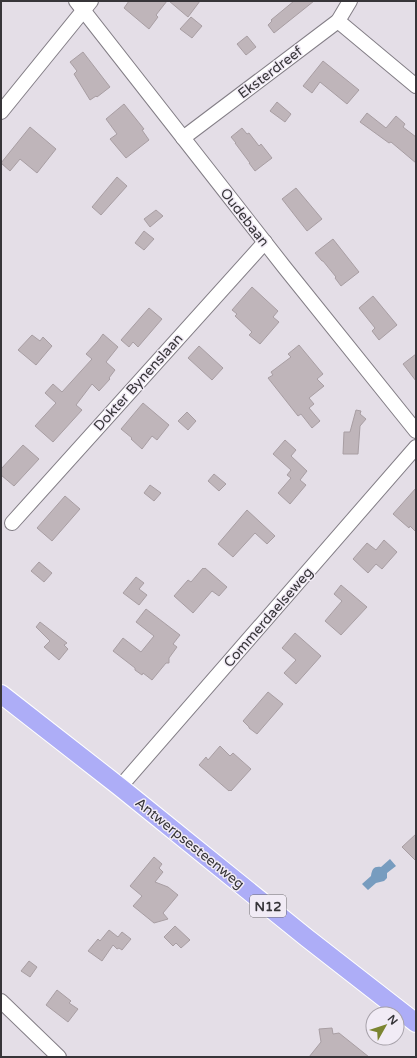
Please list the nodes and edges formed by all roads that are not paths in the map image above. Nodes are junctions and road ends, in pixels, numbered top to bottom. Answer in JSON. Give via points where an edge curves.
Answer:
{"nodes":[{"id":1,"x":350,"y":1,"type":"edge"},
{"id":2,"x":83,"y":4,"type":"edge"},
{"id":3,"x":338,"y":21,"type":"junction"},
{"id":4,"x":416,"y":86,"type":"edge"},
{"id":5,"x":1,"y":112,"type":"edge"},
{"id":6,"x":183,"y":138,"type":"junction"},
{"id":7,"x":265,"y":242,"type":"junction"},
{"id":8,"x":416,"y":431,"type":"edge"},
{"id":9,"x":416,"y":447,"type":"edge"},
{"id":10,"x":12,"y":523,"type":"dead end"},
{"id":11,"x":1,"y":694,"type":"edge"},
{"id":12,"x":120,"y":787,"type":"junction"},
{"id":13,"x":1,"y":1001,"type":"edge"},
{"id":14,"x":416,"y":1023,"type":"edge"},
{"id":15,"x":59,"y":1057,"type":"edge"}],
"edges":[{"from":1,"to":3,"type":"street","name":"Eksterdreef"},
{"from":2,"to":5,"type":"street"},
{"from":2,"to":6,"type":"street","name":"Oudebaan"},
{"from":3,"to":4,"type":"street"},
{"from":3,"to":6,"type":"street","name":"Eksterdreef"},
{"from":6,"to":7,"type":"street","name":"Oudebaan"},
{"from":7,"to":8,"type":"street","name":"Oudebaan"},
{"from":7,"to":10,"type":"street","name":"Dokter Bynenslaan"},
{"from":9,"to":12,"type":"street","name":"Commerdaelseweg"},
{"from":11,"to":12,"type":"main road","name":"Antwerpsesteenweg","number":"N12"},
{"from":12,"to":14,"type":"main road","name":"Antwerpsesteenweg","number":"N12"},
{"from":13,"to":15,"type":"street"}]}
